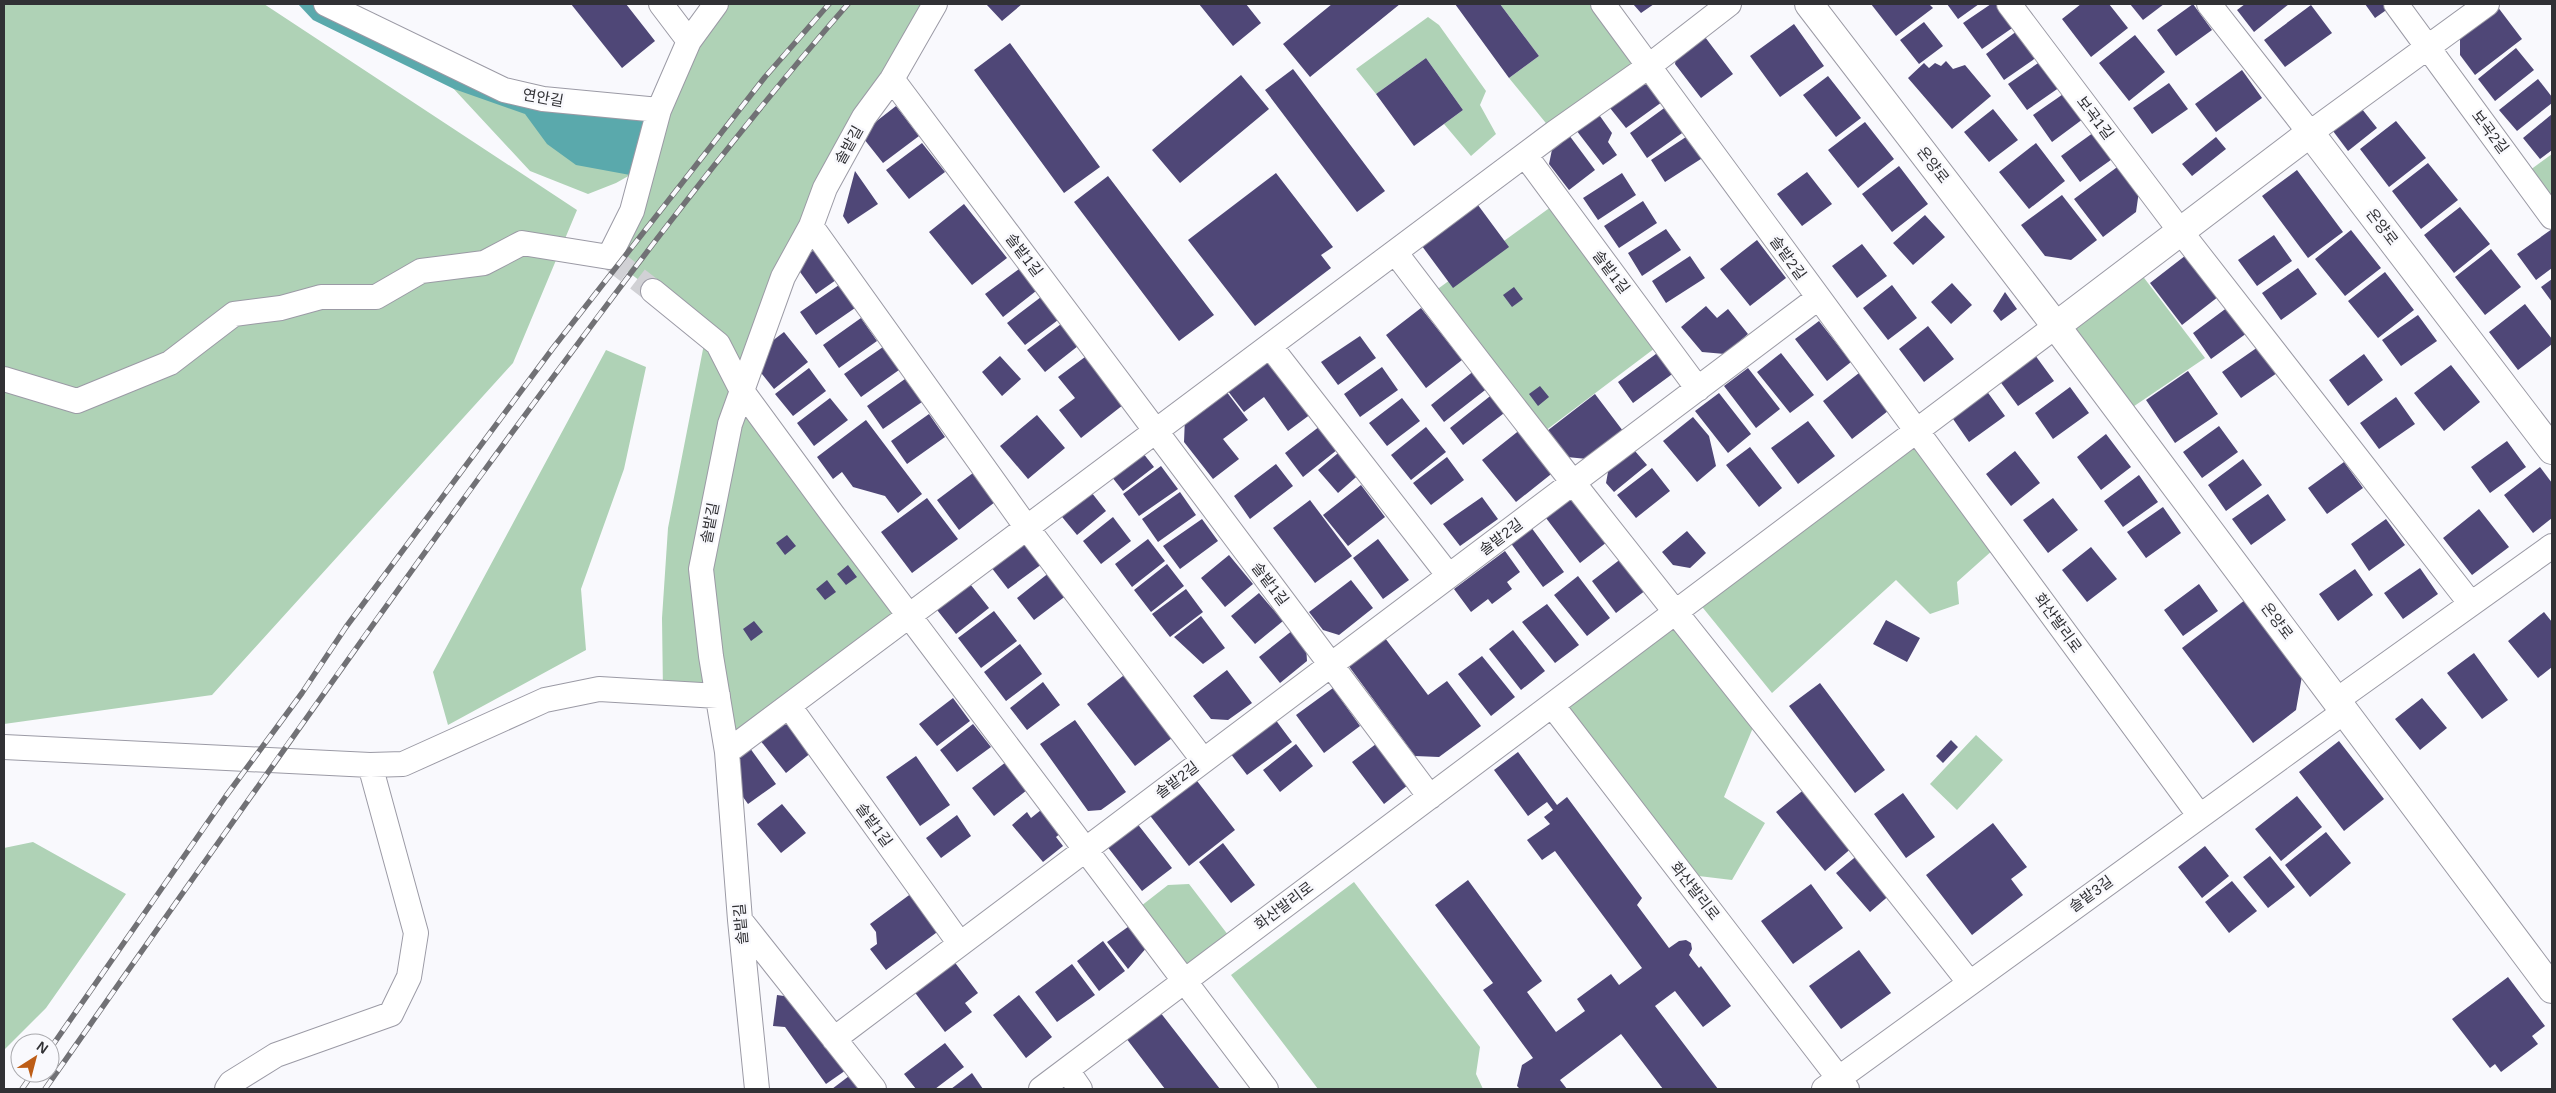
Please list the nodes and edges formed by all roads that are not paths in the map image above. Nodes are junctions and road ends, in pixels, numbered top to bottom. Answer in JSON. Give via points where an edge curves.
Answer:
{"nodes":[{"id":1,"x":326,"y":4,"type":"edge"},
{"id":2,"x":661,"y":4,"type":"edge"},
{"id":3,"x":716,"y":4,"type":"edge"},
{"id":4,"x":935,"y":4,"type":"edge"},
{"id":5,"x":1603,"y":4,"type":"edge"},
{"id":6,"x":1729,"y":4,"type":"edge"},
{"id":7,"x":1809,"y":4,"type":"edge"},
{"id":8,"x":2009,"y":4,"type":"edge"},
{"id":9,"x":2209,"y":4,"type":"edge"},
{"id":10,"x":2396,"y":4,"type":"edge"},
{"id":11,"x":2487,"y":4,"type":"edge"},
{"id":12,"x":689,"y":41,"type":"junction"},
{"id":13,"x":2427,"y":47,"type":"junction"},
{"id":14,"x":1650,"y":66,"type":"junction"},
{"id":15,"x":892,"y":79,"type":"junction"},
{"id":16,"x":659,"y":110,"type":"junction"},
{"id":17,"x":2310,"y":133,"type":"junction"},
{"id":18,"x":1525,"y":156,"type":"junction"},
{"id":19,"x":2552,"y":217,"type":"edge"},
{"id":20,"x":811,"y":226,"type":"junction"},
{"id":21,"x":2181,"y":232,"type":"junction"},
{"id":22,"x":1395,"y":252,"type":"junction"},
{"id":23,"x":653,"y":291,"type":"tunnel mouth"},
{"id":24,"x":1818,"y":298,"type":"junction"},
{"id":25,"x":2056,"y":326,"type":"junction"},
{"id":26,"x":1270,"y":346,"type":"junction"},
{"id":27,"x":4,"y":379,"type":"edge"},
{"id":28,"x":1698,"y":389,"type":"junction"},
{"id":29,"x":742,"y":391,"type":"junction"},
{"id":30,"x":1156,"y":432,"type":"junction"},
{"id":31,"x":1916,"y":432,"type":"junction"},
{"id":32,"x":2552,"y":450,"type":"edge"},
{"id":33,"x":1572,"y":483,"type":"junction"},
{"id":34,"x":1027,"y":528,"type":"junction"},
{"id":35,"x":2552,"y":546,"type":"edge"},
{"id":36,"x":1449,"y":576,"type":"junction"},
{"id":37,"x":2471,"y":604,"type":"junction"},
{"id":38,"x":1676,"y":612,"type":"junction"},
{"id":39,"x":908,"y":617,"type":"junction"},
{"id":40,"x":1331,"y":665,"type":"junction"},
{"id":41,"x":718,"y":696,"type":"junction"},
{"id":42,"x":1552,"y":705,"type":"junction"},
{"id":43,"x":788,"y":706,"type":"junction"},
{"id":44,"x":2341,"y":706,"type":"junction"},
{"id":45,"x":4,"y":746,"type":"edge"},
{"id":46,"x":727,"y":752,"type":"junction"},
{"id":47,"x":1203,"y":760,"type":"junction"},
{"id":48,"x":370,"y":765,"type":"junction"},
{"id":49,"x":1430,"y":797,"type":"junction"},
{"id":50,"x":2199,"y":815,"type":"junction"},
{"id":51,"x":1084,"y":850,"type":"junction"},
{"id":52,"x":740,"y":920,"type":"junction"},
{"id":53,"x":960,"y":944,"type":"junction"},
{"id":54,"x":1184,"y":982,"type":"junction"},
{"id":55,"x":1970,"y":982,"type":"junction"},
{"id":56,"x":2552,"y":989,"type":"edge"},
{"id":57,"x":834,"y":1039,"type":"junction"},
{"id":58,"x":1066,"y":1070,"type":"junction"},
{"id":59,"x":1836,"y":1085,"type":"edge"},
{"id":60,"x":227,"y":1089,"type":"edge"},
{"id":61,"x":757,"y":1089,"type":"edge"},
{"id":62,"x":874,"y":1089,"type":"edge"},
{"id":63,"x":1041,"y":1089,"type":"edge"},
{"id":64,"x":1080,"y":1089,"type":"edge"},
{"id":65,"x":1266,"y":1089,"type":"edge"}],
"edges":[{"from":1,"to":16,"type":"street","name":"연안길","via":[[504,90],[543,100]]},
{"from":2,"to":12,"type":"street"},
{"from":3,"to":12,"type":"street"},
{"from":4,"to":15,"type":"street","name":"솔밭길"},
{"from":5,"to":14,"type":"street"},
{"from":6,"to":14,"type":"street"},
{"from":7,"to":25,"type":"main road","name":"온양로"},
{"from":8,"to":21,"type":"street","name":"보곡1길"},
{"from":9,"to":17,"type":"street"},
{"from":10,"to":13,"type":"street"},
{"from":11,"to":13,"type":"street"},
{"from":12,"to":16,"type":"street"},
{"from":13,"to":17,"type":"street"},
{"from":13,"to":19,"type":"street","name":"보곡2길"},
{"from":14,"to":18,"type":"street"},
{"from":14,"to":24,"type":"street","name":"솔밭2길"},
{"from":15,"to":20,"type":"street","name":"솔밭길","via":[[860,125],[825,188]]},
{"from":15,"to":30,"type":"street","name":"솔밭1길"},
{"from":16,"to":27,"type":"street","via":[[632,211],[609,257],[522,242],[484,263],[421,271],[376,297],[321,297],[281,308],[234,314],[170,363],[77,401]]},
{"from":17,"to":21,"type":"main road"},
{"from":17,"to":32,"type":"main road","name":"온양로"},
{"from":18,"to":22,"type":"street"},
{"from":18,"to":28,"type":"street","name":"솔밭1길"},
{"from":20,"to":29,"type":"street","name":"솔밭길","via":[[783,277]]},
{"from":20,"to":34,"type":"street"},
{"from":21,"to":25,"type":"main road"},
{"from":21,"to":37,"type":"street"},
{"from":22,"to":26,"type":"street"},
{"from":22,"to":33,"type":"street"},
{"from":23,"to":29,"type":"street","via":[[718,344]]},
{"from":24,"to":28,"type":"street","name":"솔밭2길"},
{"from":24,"to":31,"type":"street"},
{"from":25,"to":31,"type":"street","name":"화산발리로"},
{"from":25,"to":44,"type":"main road","name":"온양로"},
{"from":26,"to":30,"type":"street"},
{"from":26,"to":36,"type":"street"},
{"from":28,"to":33,"type":"street","name":"솔밭2길"},
{"from":29,"to":39,"type":"street"},
{"from":29,"to":41,"type":"street","name":"솔밭길","via":[[730,424],[701,569],[710,656]]},
{"from":30,"to":34,"type":"street"},
{"from":30,"to":40,"type":"street","name":"솔밭1길"},
{"from":31,"to":38,"type":"street","name":"화산발리로"},
{"from":31,"to":50,"type":"street","name":"화산발리로"},
{"from":33,"to":36,"type":"street","name":"솔밭2길"},
{"from":33,"to":38,"type":"street"},
{"from":34,"to":39,"type":"street"},
{"from":34,"to":47,"type":"street"},
{"from":35,"to":37,"type":"street","name":"솔밭3길"},
{"from":36,"to":40,"type":"street","name":"솔밭2길"},
{"from":37,"to":44,"type":"street","name":"솔밭3길"},
{"from":38,"to":42,"type":"street","name":"화산발리로"},
{"from":38,"to":55,"type":"street"},
{"from":39,"to":43,"type":"street"},
{"from":39,"to":51,"type":"street"},
{"from":40,"to":47,"type":"street","name":"솔밭2길"},
{"from":40,"to":49,"type":"street","name":"솔밭1길"},
{"from":41,"to":46,"type":"street","name":"솔밭길"},
{"from":41,"to":48,"type":"street","via":[[599,689],[545,700],[403,764]]},
{"from":42,"to":49,"type":"street","name":"화산발리로"},
{"from":42,"to":59,"type":"street","name":"화산발리로"},
{"from":43,"to":46,"type":"street"},
{"from":43,"to":53,"type":"street","name":"솔밭1길"},
{"from":44,"to":50,"type":"street","name":"솔밭3길"},
{"from":44,"to":56,"type":"main road","name":"온양로"},
{"from":45,"to":48,"type":"street"},
{"from":46,"to":52,"type":"street","name":"솔밭길"},
{"from":47,"to":51,"type":"street","name":"솔밭2길"},
{"from":48,"to":60,"type":"street","via":[[416,933],[409,977],[391,1014],[276,1055],[231,1083]]},
{"from":49,"to":54,"type":"street","name":"화산발리로"},
{"from":50,"to":55,"type":"street","name":"솔밭3길"},
{"from":51,"to":53,"type":"street","name":"솔밭2길"},
{"from":51,"to":54,"type":"street"},
{"from":52,"to":57,"type":"street"},
{"from":52,"to":61,"type":"street","name":"솔밭길"},
{"from":53,"to":57,"type":"street","name":"솔밭2길"},
{"from":54,"to":58,"type":"street","name":"화산발리로"},
{"from":54,"to":65,"type":"street"},
{"from":55,"to":59,"type":"street","name":"솔밭3길"},
{"from":57,"to":62,"type":"street"},
{"from":58,"to":63,"type":"street","name":"화산발리로"},
{"from":58,"to":64,"type":"street"}]}
